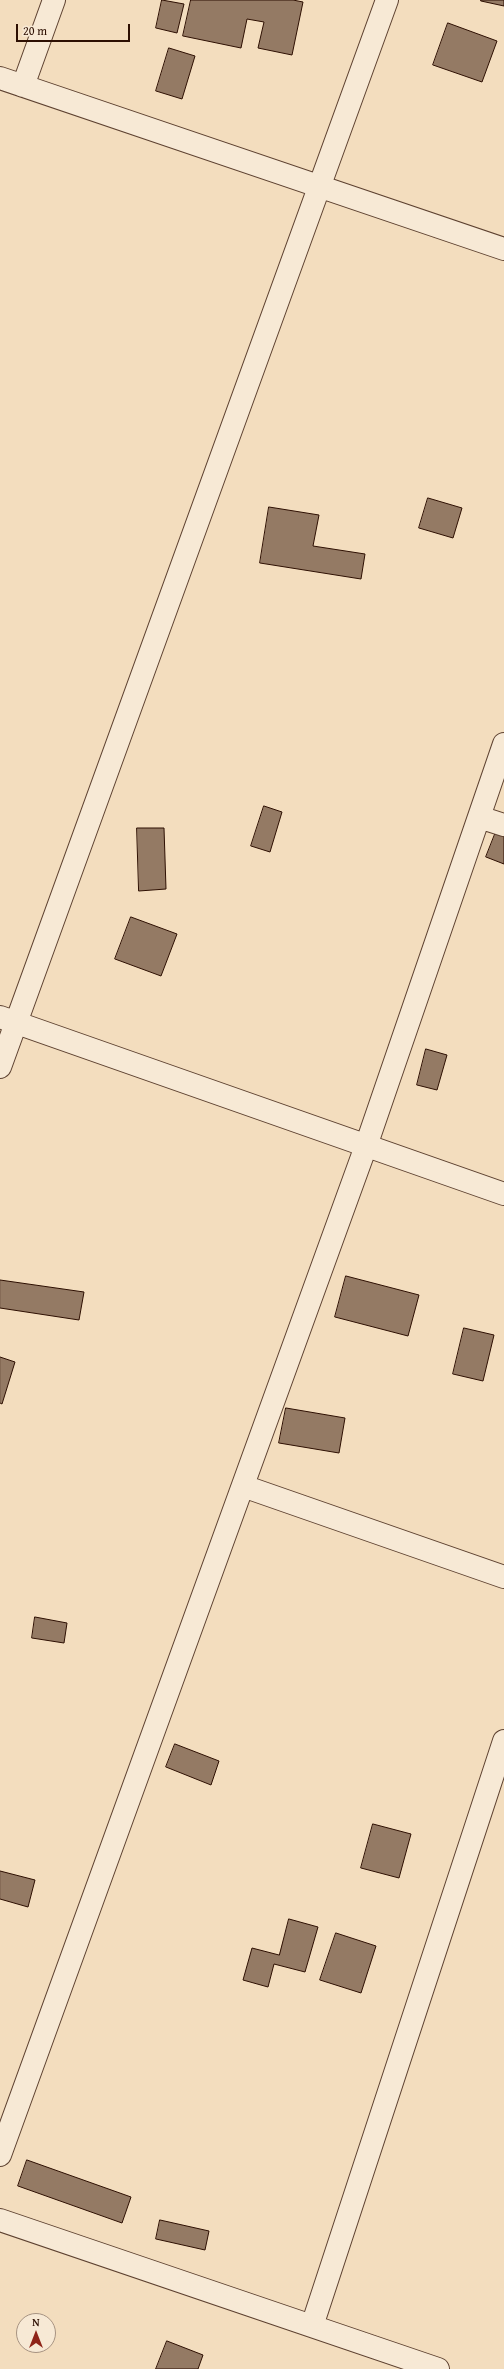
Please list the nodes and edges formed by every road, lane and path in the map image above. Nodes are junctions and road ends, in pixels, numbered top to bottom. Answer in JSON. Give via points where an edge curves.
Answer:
{"nodes":[{"id":1,"x":54,"y":0,"type":"edge"},
{"id":2,"x":387,"y":0,"type":"edge"},
{"id":3,"x":0,"y":78,"type":"edge"},
{"id":4,"x":23,"y":86,"type":"junction"},
{"id":5,"x":319,"y":187,"type":"junction"},
{"id":6,"x":504,"y":249,"type":"edge"},
{"id":7,"x":504,"y":744,"type":"edge"},
{"id":8,"x":479,"y":817,"type":"junction"},
{"id":9,"x":504,"y":825,"type":"edge"},
{"id":10,"x":8,"y":1020,"type":"edge"},
{"id":11,"x":0,"y":1067,"type":"edge"},
{"id":12,"x":366,"y":1146,"type":"junction"},
{"id":13,"x":504,"y":1194,"type":"edge"},
{"id":14,"x":243,"y":1486,"type":"junction"},
{"id":15,"x":504,"y":1577,"type":"edge"},
{"id":16,"x":504,"y":1741,"type":"edge"},
{"id":17,"x":0,"y":2156,"type":"edge"},
{"id":18,"x":0,"y":2220,"type":"edge"},
{"id":19,"x":312,"y":2326,"type":"junction"},
{"id":20,"x":438,"y":2369,"type":"edge"}],
"edges":[{"from":1,"to":4,"type":"street"},
{"from":2,"to":5,"type":"street"},
{"from":3,"to":4,"type":"street"},
{"from":4,"to":5,"type":"street"},
{"from":5,"to":6,"type":"street"},
{"from":5,"to":10,"type":"street"},
{"from":7,"to":8,"type":"street"},
{"from":8,"to":9,"type":"street"},
{"from":8,"to":12,"type":"street"},
{"from":10,"to":11,"type":"street"},
{"from":10,"to":12,"type":"street"},
{"from":12,"to":13,"type":"street"},
{"from":12,"to":14,"type":"street"},
{"from":14,"to":15,"type":"street"},
{"from":14,"to":17,"type":"street"},
{"from":16,"to":19,"type":"street"},
{"from":18,"to":19,"type":"street"},
{"from":19,"to":20,"type":"street"}]}
